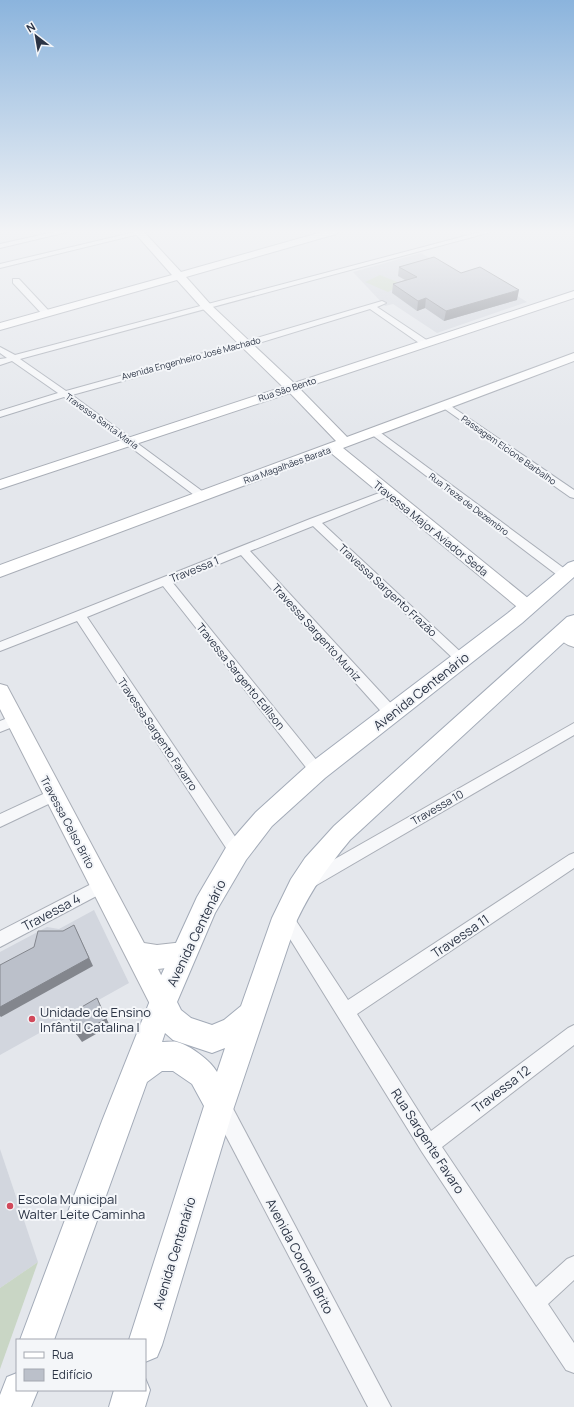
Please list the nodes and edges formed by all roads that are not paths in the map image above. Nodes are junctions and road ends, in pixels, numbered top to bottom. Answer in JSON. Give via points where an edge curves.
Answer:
{"nodes":[{"id":1,"x":32,"y":298,"type":"edge"},
{"id":2,"x":101,"y":298,"type":"edge"},
{"id":3,"x":198,"y":298,"type":"edge"},
{"id":4,"x":242,"y":298,"type":"edge"},
{"id":5,"x":563,"y":298,"type":"edge"},
{"id":6,"x":382,"y":303,"type":"dead end"},
{"id":7,"x":371,"y":306,"type":"junction"},
{"id":8,"x":207,"y":307,"type":"junction"},
{"id":9,"x":46,"y":313,"type":"junction"},
{"id":10,"x":0,"y":327,"type":"edge"},
{"id":11,"x":425,"y":343,"type":"junction"},
{"id":12,"x":246,"y":344,"type":"junction"},
{"id":13,"x":0,"y":349,"type":"edge"},
{"id":14,"x":574,"y":357,"type":"edge"},
{"id":15,"x":14,"y":358,"type":"junction"},
{"id":16,"x":0,"y":362,"type":"edge"},
{"id":17,"x":292,"y":388,"type":"junction"},
{"id":18,"x":65,"y":394,"type":"junction"},
{"id":19,"x":445,"y":405,"type":"junction"},
{"id":20,"x":0,"y":414,"type":"edge"},
{"id":21,"x":374,"y":432,"type":"junction"},
{"id":22,"x":130,"y":442,"type":"junction"},
{"id":23,"x":340,"y":445,"type":"junction"},
{"id":24,"x":0,"y":485,"type":"edge"},
{"id":25,"x":388,"y":493,"type":"junction"},
{"id":26,"x":202,"y":496,"type":"junction"},
{"id":27,"x":574,"y":496,"type":"edge"},
{"id":28,"x":314,"y":521,"type":"junction"},
{"id":29,"x":243,"y":550,"type":"junction"},
{"id":30,"x":0,"y":571,"type":"edge"},
{"id":31,"x":570,"y":571,"type":"edge"},
{"id":32,"x":165,"y":580,"type":"junction"},
{"id":33,"x":528,"y":607,"type":"junction"},
{"id":34,"x":80,"y":616,"type":"junction"},
{"id":35,"x":570,"y":632,"type":"edge"},
{"id":36,"x":0,"y":647,"type":"edge"},
{"id":37,"x":462,"y":660,"type":"junction"},
{"id":38,"x":0,"y":691,"type":"edge"},
{"id":39,"x":392,"y":714,"type":"junction"},
{"id":40,"x":7,"y":723,"type":"edge"},
{"id":41,"x":574,"y":728,"type":"edge"},
{"id":42,"x":317,"y":771,"type":"junction"},
{"id":43,"x":54,"y":795,"type":"junction"},
{"id":44,"x":0,"y":821,"type":"edge"},
{"id":45,"x":237,"y":852,"type":"junction"},
{"id":46,"x":574,"y":860,"type":"edge"},
{"id":47,"x":101,"y":886,"type":"junction"},
{"id":48,"x":300,"y":887,"type":"junction"},
{"id":49,"x":285,"y":918,"type":"junction"},
{"id":50,"x":0,"y":939,"type":"edge"},
{"id":51,"x":136,"y":953,"type":"junction"},
{"id":52,"x":184,"y":954,"type":"junction"},
{"id":53,"x":163,"y":1002,"type":"junction"},
{"id":54,"x":346,"y":1012,"type":"junction"},
{"id":55,"x":250,"y":1016,"type":"junction"},
{"id":56,"x":574,"y":1034,"type":"edge"},
{"id":57,"x":136,"y":1072,"type":"junction"},
{"id":58,"x":220,"y":1105,"type":"junction"},
{"id":59,"x":429,"y":1145,"type":"junction"},
{"id":60,"x":574,"y":1266,"type":"edge"},
{"id":61,"x":534,"y":1303,"type":"junction"},
{"id":62,"x":38,"y":1339,"type":"edge"},
{"id":63,"x":146,"y":1342,"type":"edge"},
{"id":64,"x":574,"y":1362,"type":"edge"},
{"id":65,"x":20,"y":1391,"type":"edge"},
{"id":66,"x":132,"y":1391,"type":"edge"},
{"id":67,"x":136,"y":1391,"type":"edge"},
{"id":68,"x":13,"y":1407,"type":"edge"},
{"id":69,"x":127,"y":1407,"type":"edge"},
{"id":70,"x":143,"y":1407,"type":"edge"},
{"id":71,"x":380,"y":1407,"type":"edge"}],
"edges":[{"from":1,"to":9,"type":"street"},
{"from":2,"to":9,"type":"street"},
{"from":3,"to":8,"type":"street","name":"Travessa Major Aviador Seda"},
{"from":4,"to":8,"type":"street"},
{"from":5,"to":11,"type":"street","name":"Rua São Bento"},
{"from":6,"to":7,"type":"street","name":"Avenida Engenheiro José Machado"},
{"from":7,"to":11,"type":"street"},
{"from":7,"to":12,"type":"street","name":"Avenida Engenheiro José Machado"},
{"from":8,"to":12,"type":"street","name":"Travessa Major Aviador Seda"},
{"from":8,"to":15,"type":"street"},
{"from":9,"to":10,"type":"street"},
{"from":11,"to":17,"type":"street","name":"Rua São Bento"},
{"from":12,"to":17,"type":"street","name":"Travessa Major Aviador Seda"},
{"from":12,"to":18,"type":"street","name":"Avenida Engenheiro José Machado"},
{"from":13,"to":15,"type":"street","name":"Travessa Santa Maria"},
{"from":14,"to":19,"type":"street","name":"Rua Magalhães Barata"},
{"from":15,"to":16,"type":"street"},
{"from":15,"to":18,"type":"street","name":"Travessa Santa Maria"},
{"from":17,"to":22,"type":"street","name":"Rua São Bento"},
{"from":17,"to":23,"type":"street","name":"Travessa Major Aviador Seda"},
{"from":18,"to":20,"type":"street","name":"Avenida Engenheiro José Machado"},
{"from":18,"to":22,"type":"street","name":"Travessa Santa Maria"},
{"from":19,"to":21,"type":"street","name":"Rua Magalhães Barata"},
{"from":19,"to":27,"type":"street","name":"Passagem Elcione Barbalho"},
{"from":21,"to":23,"type":"street","name":"Rua Magalhães Barata"},
{"from":21,"to":31,"type":"street","name":"Rua Treze de Dezembro"},
{"from":22,"to":24,"type":"street","name":"Rua São Bento"},
{"from":22,"to":26,"type":"street","name":"Travessa Santa Maria"},
{"from":23,"to":25,"type":"street","name":"Travessa Major Aviador Seda"},
{"from":23,"to":26,"type":"street","name":"Rua Magalhães Barata"},
{"from":25,"to":28,"type":"street","name":"Travessa 1"},
{"from":25,"to":33,"type":"street","name":"Travessa Major Aviador Seda"},
{"from":26,"to":30,"type":"street","name":"Rua Magalhães Barata"},
{"from":28,"to":29,"type":"street","name":"Travessa 1"},
{"from":28,"to":37,"type":"street","name":"Travessa Sargento Frazão"},
{"from":29,"to":32,"type":"street","name":"Travessa 1"},
{"from":29,"to":39,"type":"street","name":"Travessa Sargento Muniz"},
{"from":31,"to":33,"type":"main road","name":"Avenida Centenário"},
{"from":32,"to":34,"type":"street","name":"Travessa 1"},
{"from":32,"to":42,"type":"street","name":"Travessa Sargento Edílson"},
{"from":33,"to":37,"type":"main road","name":"Avenida Centenário"},
{"from":34,"to":36,"type":"street","name":"Travessa 1"},
{"from":34,"to":45,"type":"street","name":"Travessa Sargento Favarro"},
{"from":35,"to":48,"type":"main road","name":"Avenida Centenário","via":[[452,731],[353,822],[323,855]]},
{"from":37,"to":39,"type":"main road","name":"Avenida Centenário"},
{"from":38,"to":40,"type":"street","name":"Travessa Celso Brito"},
{"from":39,"to":42,"type":"main road","name":"Avenida Centenário"},
{"from":40,"to":43,"type":"street","name":"Travessa Celso Brito"},
{"from":41,"to":48,"type":"street","name":"Travessa 10"},
{"from":42,"to":45,"type":"main road","name":"Avenida Centenário","via":[[264,819]]},
{"from":43,"to":44,"type":"street"},
{"from":43,"to":47,"type":"street","name":"Travessa Celso Brito"},
{"from":45,"to":52,"type":"main road","name":"Avenida Centenário","via":[[206,905]]},
{"from":46,"to":54,"type":"street","name":"Travessa 11"},
{"from":47,"to":50,"type":"street","name":"Travessa 4"},
{"from":47,"to":51,"type":"street","name":"Travessa Celso Brito"},
{"from":48,"to":49,"type":"main road","name":"Avenida Centenário"},
{"from":49,"to":54,"type":"street","name":"Rua Sargente Favaro"},
{"from":49,"to":55,"type":"main road","name":"Avenida Centenário"},
{"from":51,"to":52,"type":"street","via":[[157,957]]},
{"from":51,"to":53,"type":"street","name":"Travessa Celso Brito"},
{"from":52,"to":53,"type":"main road","name":"Avenida Centenário"},
{"from":53,"to":55,"type":"main road","via":[[171,1020],[183,1030],[212,1038],[233,1031]]},
{"from":53,"to":57,"type":"main road","name":"Avenida Centenário"},
{"from":54,"to":59,"type":"street","name":"Rua Sargente Favaro"},
{"from":55,"to":58,"type":"main road","name":"Avenida Centenário"},
{"from":56,"to":59,"type":"street","name":"Travessa 12"},
{"from":57,"to":58,"type":"main road","via":[[158,1057],[177,1056],[202,1074]]},
{"from":57,"to":62,"type":"main road","name":"Avenida Centenário"},
{"from":58,"to":63,"type":"main road","name":"Avenida Centenário"},
{"from":58,"to":71,"type":"street","name":"Avenida Coronel Brito"},
{"from":59,"to":61,"type":"street","name":"Rua Sargente Favaro"},
{"from":60,"to":61,"type":"street"},
{"from":61,"to":64,"type":"street","name":"Rua Sargente Favaro"},
{"from":65,"to":68,"type":"main road"},
{"from":66,"to":69,"type":"main road"},
{"from":67,"to":70,"type":"street"}]}
